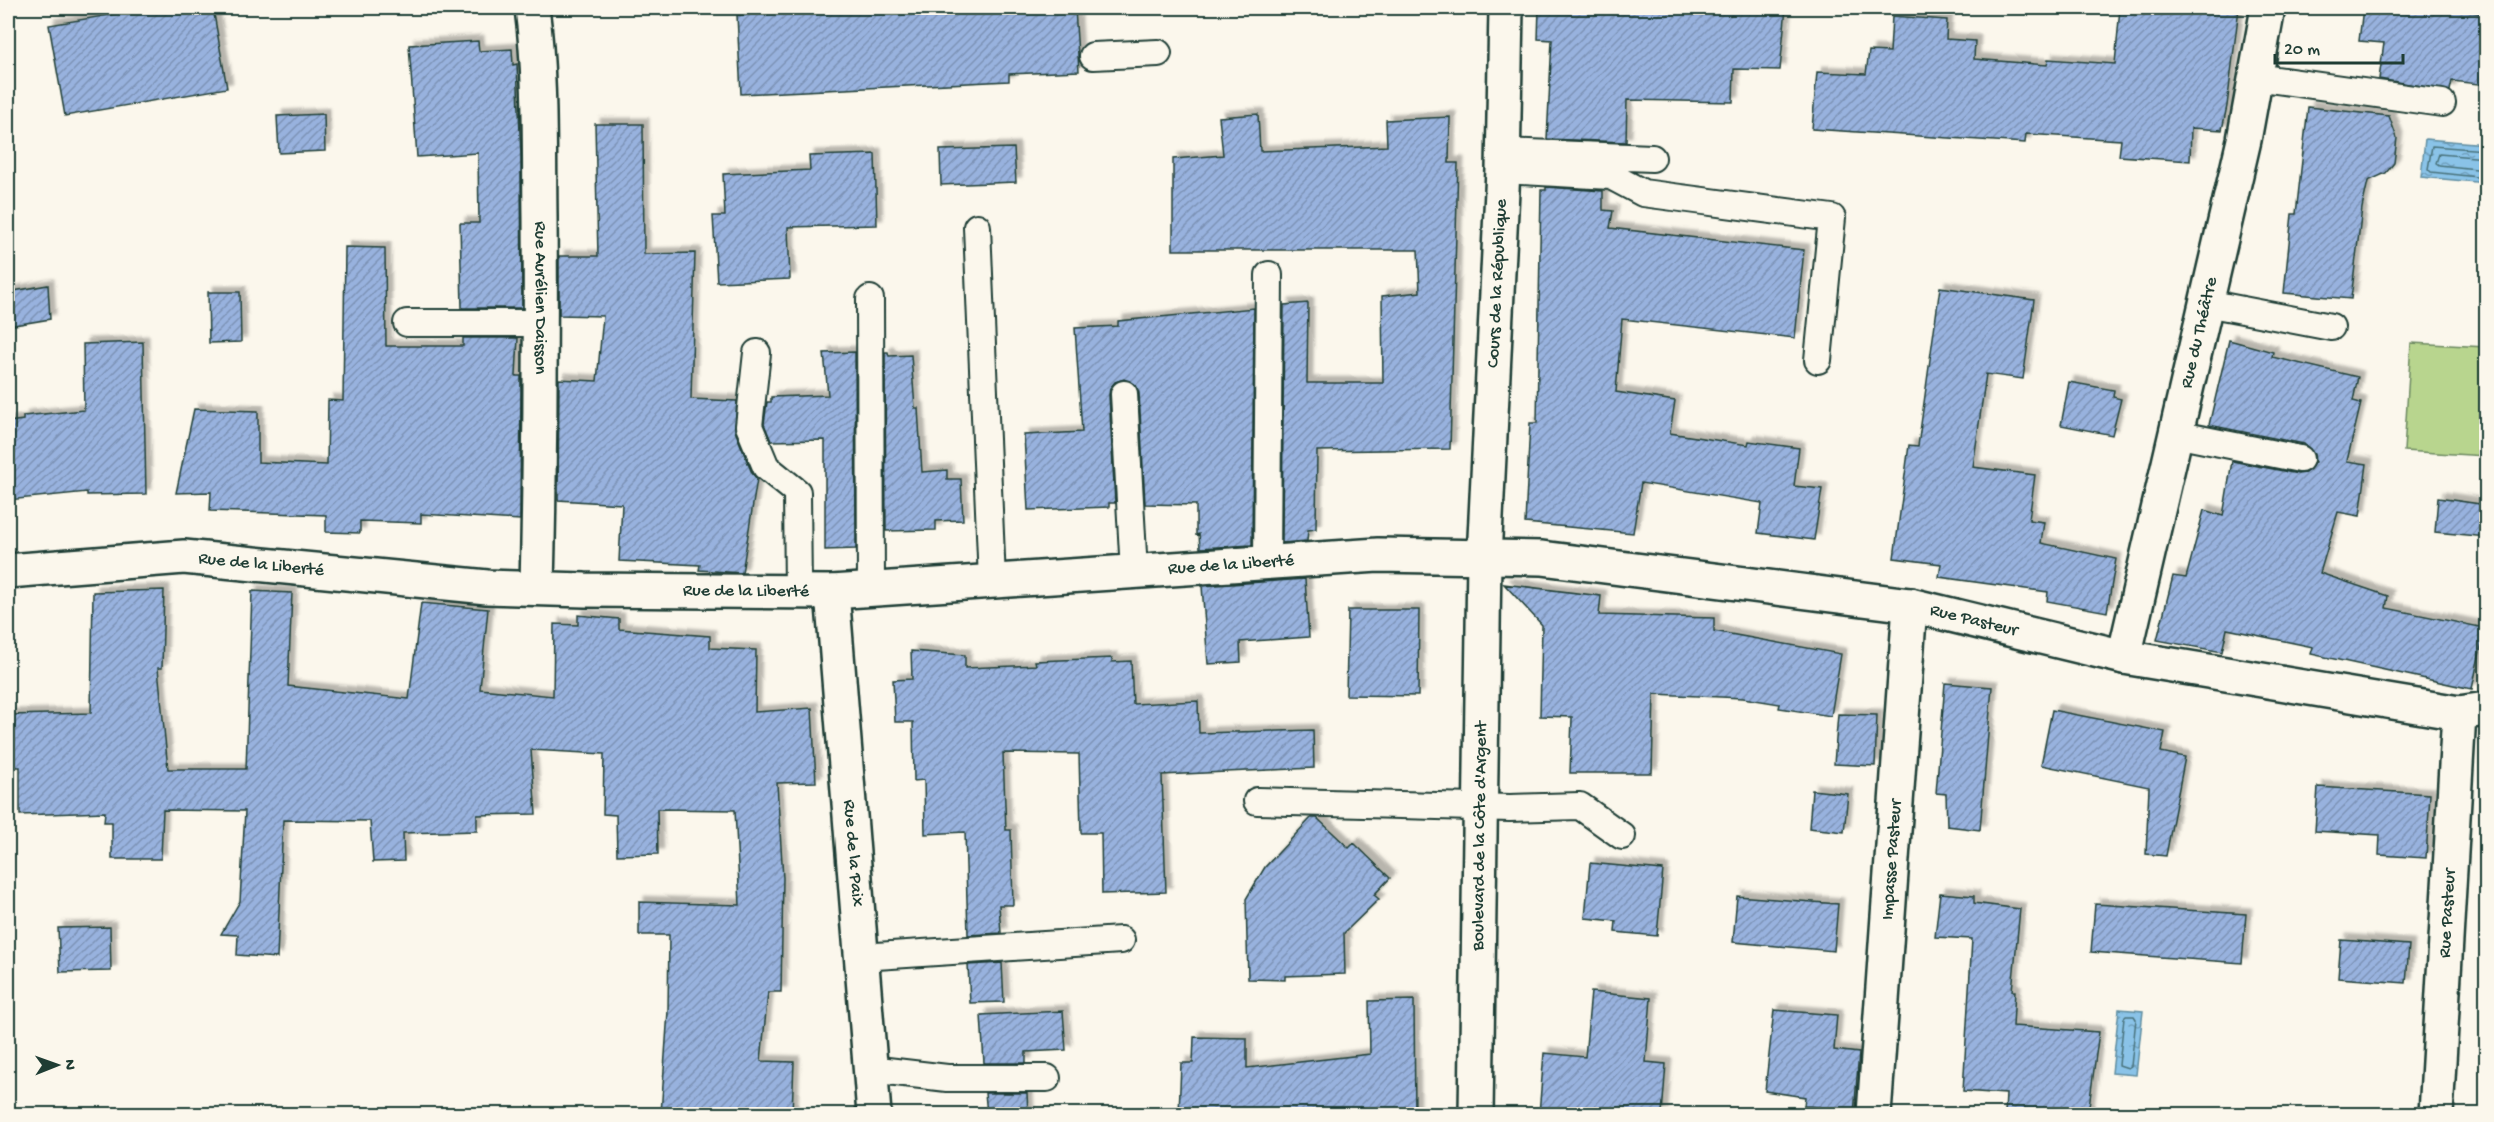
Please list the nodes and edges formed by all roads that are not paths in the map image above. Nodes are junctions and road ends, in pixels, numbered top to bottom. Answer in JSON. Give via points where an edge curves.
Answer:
{"nodes":[{"id":1,"x":532,"y":8,"type":"edge"},
{"id":2,"x":1506,"y":8,"type":"edge"},
{"id":3,"x":2268,"y":8,"type":"edge"},
{"id":4,"x":1158,"y":52,"type":"dead end"},
{"id":5,"x":1093,"y":56,"type":"dead end"},
{"id":6,"x":2255,"y":77,"type":"junction"},
{"id":7,"x":2442,"y":103,"type":"dead end"},
{"id":8,"x":1652,"y":158,"type":"dead end"},
{"id":9,"x":1503,"y":161,"type":"junction"},
{"id":10,"x":977,"y":227,"type":"dead end"},
{"id":11,"x":1269,"y":274,"type":"dead end"},
{"id":12,"x":870,"y":299,"type":"dead end"},
{"id":13,"x":2206,"y":303,"type":"junction"},
{"id":14,"x":406,"y":323,"type":"dead end"},
{"id":15,"x":541,"y":323,"type":"junction"},
{"id":16,"x":2331,"y":327,"type":"dead end"},
{"id":17,"x":757,"y":353,"type":"dead end"},
{"id":18,"x":1818,"y":360,"type":"dead end"},
{"id":19,"x":1124,"y":394,"type":"dead end"},
{"id":20,"x":2175,"y":434,"type":"junction"},
{"id":21,"x":2300,"y":459,"type":"dead end"},
{"id":22,"x":1484,"y":558,"type":"junction"},
{"id":23,"x":1267,"y":563,"type":"junction"},
{"id":24,"x":8,"y":571,"type":"edge"},
{"id":25,"x":1134,"y":572,"type":"junction"},
{"id":26,"x":992,"y":581,"type":"junction"},
{"id":27,"x":537,"y":587,"type":"junction"},
{"id":28,"x":871,"y":589,"type":"junction"},
{"id":29,"x":798,"y":591,"type":"junction"},
{"id":30,"x":832,"y":592,"type":"junction"},
{"id":31,"x":1910,"y":605,"type":"junction"},
{"id":32,"x":2124,"y":657,"type":"junction"},
{"id":33,"x":2473,"y":711,"type":"edge"},
{"id":34,"x":1257,"y":801,"type":"dead end"},
{"id":35,"x":1481,"y":805,"type":"junction"},
{"id":36,"x":1622,"y":836,"type":"dead end"},
{"id":37,"x":1121,"y":940,"type":"dead end"},
{"id":38,"x":861,"y":957,"type":"junction"},
{"id":39,"x":870,"y":1069,"type":"junction"},
{"id":40,"x":1047,"y":1078,"type":"dead end"},
{"id":41,"x":874,"y":1114,"type":"edge"},
{"id":42,"x":1476,"y":1114,"type":"edge"},
{"id":43,"x":1874,"y":1114,"type":"edge"},
{"id":44,"x":2436,"y":1114,"type":"edge"}],
"edges":[{"from":1,"to":15,"type":"street","name":"Rue Aurélien Daisson","via":[[538,92]]},
{"from":2,"to":9,"type":"street","name":"Cours de la République"},
{"from":3,"to":6,"type":"street","name":"Rue du Théâtre"},
{"from":4,"to":5,"type":"lane"},
{"from":6,"to":7,"type":"lane"},
{"from":6,"to":13,"type":"street","name":"Rue du Théâtre"},
{"from":8,"to":9,"type":"lane"},
{"from":9,"to":18,"type":"lane","via":[[1611,177],[1643,193],[1832,218]]},
{"from":9,"to":22,"type":"street","name":"Cours de la République"},
{"from":10,"to":26,"type":"lane"},
{"from":11,"to":23,"type":"lane"},
{"from":12,"to":28,"type":"lane"},
{"from":13,"to":16,"type":"lane"},
{"from":13,"to":20,"type":"street","name":"Rue du Théâtre"},
{"from":14,"to":15,"type":"lane"},
{"from":15,"to":27,"type":"street","name":"Rue Aurélien Daisson"},
{"from":17,"to":29,"type":"lane","via":[[749,426],[766,466],[797,492]]},
{"from":19,"to":25,"type":"lane"},
{"from":20,"to":21,"type":"lane"},
{"from":20,"to":32,"type":"street","name":"Rue du Théâtre"},
{"from":22,"to":23,"type":"street","name":"Rue de la Liberté","via":[[1378,555]]},
{"from":22,"to":31,"type":"street","name":"Rue Pasteur","via":[[1542,558]]},
{"from":22,"to":35,"type":"street","name":"Boulevard de la Côte d'Argent"},
{"from":23,"to":25,"type":"street","name":"Rue de la Liberté"},
{"from":24,"to":27,"type":"street","name":"Rue de la Liberté","via":[[184,557],[487,587]]},
{"from":25,"to":26,"type":"street","name":"Rue de la Liberté"},
{"from":26,"to":28,"type":"street","name":"Rue de la Liberté"},
{"from":27,"to":29,"type":"street","name":"Rue de la Liberté"},
{"from":28,"to":30,"type":"street","name":"Rue de la Liberté"},
{"from":29,"to":30,"type":"street","name":"Rue de la Liberté"},
{"from":30,"to":38,"type":"street","name":"Rue de la Paix"},
{"from":31,"to":32,"type":"street","name":"Rue Pasteur"},
{"from":31,"to":43,"type":"street","name":"Impasse Pasteur"},
{"from":32,"to":33,"type":"street","name":"Rue Pasteur"},
{"from":33,"to":44,"type":"street","name":"Rue Pasteur"},
{"from":34,"to":35,"type":"lane"},
{"from":35,"to":36,"type":"lane","via":[[1580,806]]},
{"from":35,"to":42,"type":"street","name":"Boulevard de la Côte d'Argent"},
{"from":37,"to":38,"type":"lane"},
{"from":38,"to":39,"type":"street","name":"Rue de la Paix"},
{"from":39,"to":40,"type":"lane","via":[[947,1078]]},
{"from":39,"to":41,"type":"street","name":"Rue de la Paix"}]}
